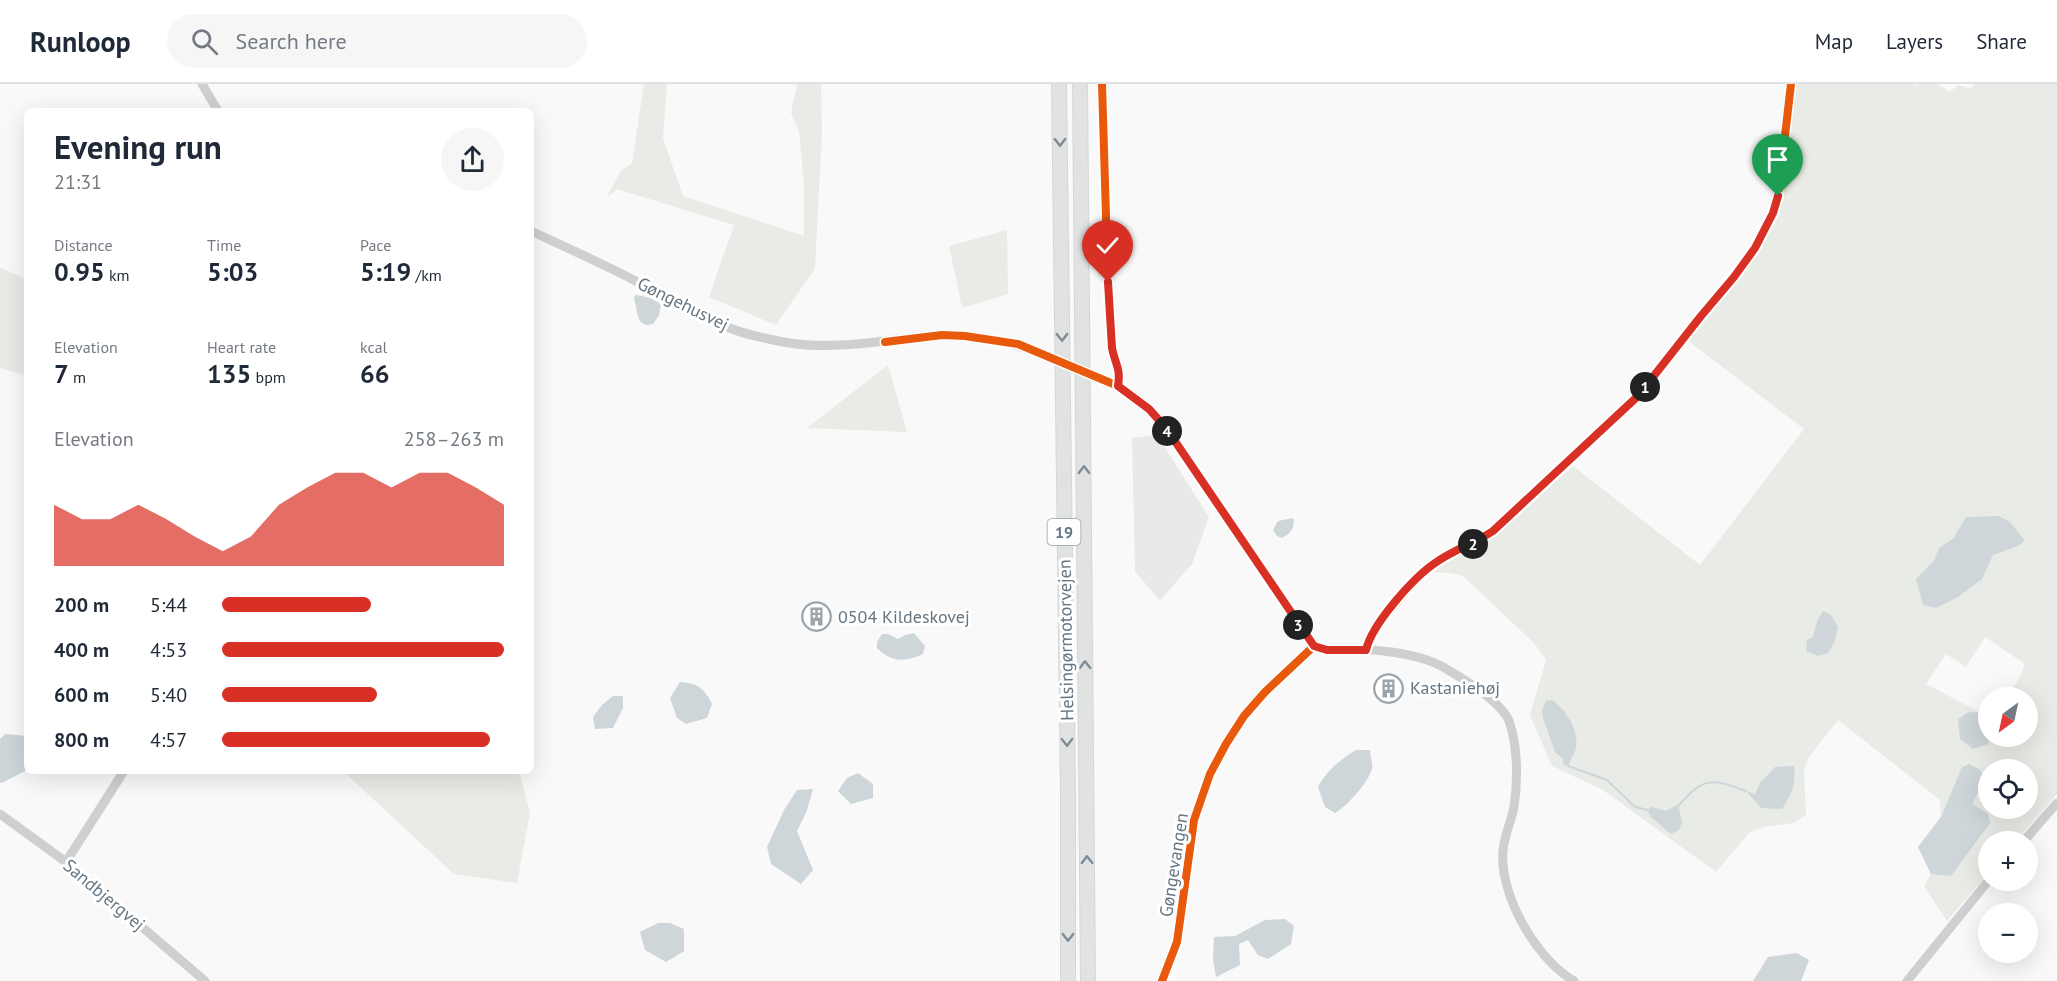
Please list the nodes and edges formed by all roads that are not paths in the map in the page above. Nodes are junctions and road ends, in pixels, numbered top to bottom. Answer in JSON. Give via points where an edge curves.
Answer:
{"nodes":[{"id":1,"x":202,"y":84,"type":"edge"},
{"id":2,"x":1059,"y":84,"type":"edge"},
{"id":3,"x":1080,"y":84,"type":"edge"},
{"id":4,"x":1791,"y":84,"type":"edge"},
{"id":5,"x":216,"y":108,"type":"edge"},
{"id":6,"x":534,"y":232,"type":"edge"},
{"id":7,"x":1314,"y":646,"type":"junction"},
{"id":8,"x":1366,"y":650,"type":"junction"},
{"id":9,"x":122,"y":774,"type":"edge"},
{"id":10,"x":2057,"y":803,"type":"edge"},
{"id":11,"x":0,"y":814,"type":"edge"},
{"id":12,"x":2033,"y":831,"type":"edge"},
{"id":13,"x":66,"y":862,"type":"junction"},
{"id":14,"x":1980,"y":891,"type":"edge"},
{"id":15,"x":205,"y":981,"type":"edge"},
{"id":16,"x":1068,"y":981,"type":"edge"},
{"id":17,"x":1088,"y":981,"type":"edge"},
{"id":18,"x":1162,"y":981,"type":"edge"},
{"id":19,"x":1574,"y":981,"type":"edge"},
{"id":20,"x":1907,"y":981,"type":"edge"}],
"edges":[{"from":1,"to":5,"type":"street"},
{"from":2,"to":16,"type":"highway","name":"Helsingørmotorvejen","number":"19","one_way":true},
{"from":17,"to":3,"type":"highway","name":"Helsingørmotorvejen","number":"19","one_way":true},
{"from":4,"to":8,"type":"street","via":[[1776,204],[1734,277],[1625,410],[1493,531],[1424,572],[1373,631]]},
{"from":6,"to":7,"type":"street","name":"Gøngehusvej","bridge":true,"via":[[708,319],[773,340],[851,345],[965,336],[1018,344],[1114,385],[1138,399],[1166,428]]},
{"from":7,"to":8,"type":"street"},
{"from":7,"to":18,"type":"street","name":"Gøngevangen","via":[[1244,716],[1210,774],[1194,820],[1177,942]]},
{"from":8,"to":19,"type":"street","via":[[1427,659],[1488,697],[1508,720],[1515,750],[1516,788],[1503,849],[1506,883],[1534,944],[1552,965]]},
{"from":9,"to":13,"type":"street"},
{"from":10,"to":12,"type":"street"},
{"from":11,"to":13,"type":"street","name":"Sandbjergvej"},
{"from":13,"to":15,"type":"street","name":"Sandbjergvej"},
{"from":14,"to":20,"type":"street"}]}
